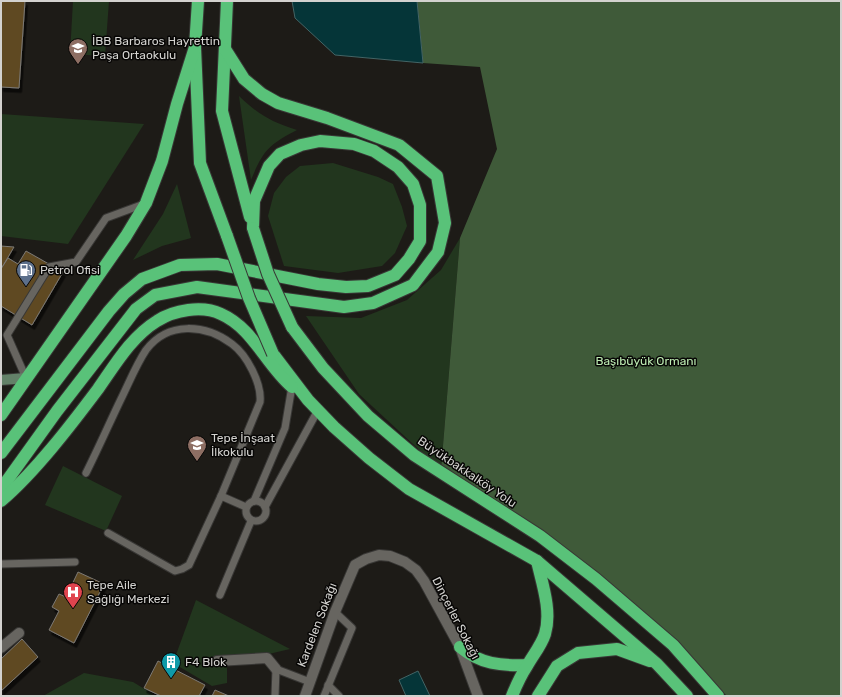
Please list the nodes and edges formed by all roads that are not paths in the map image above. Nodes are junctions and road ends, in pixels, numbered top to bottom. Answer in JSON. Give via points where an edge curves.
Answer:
{"nodes":[{"id":1,"x":198,"y":1,"type":"edge"},
{"id":2,"x":227,"y":1,"type":"edge"},
{"id":3,"x":195,"y":47,"type":"junction"},
{"id":4,"x":225,"y":49,"type":"junction"},
{"id":5,"x":146,"y":203,"type":"junction"},
{"id":6,"x":253,"y":228,"type":"junction"},
{"id":7,"x":26,"y":378,"type":"junction"},
{"id":8,"x":1,"y":380,"type":"edge"},
{"id":9,"x":292,"y":386,"type":"junction"},
{"id":10,"x":308,"y":400,"type":"junction"},
{"id":11,"x":318,"y":410,"type":"junction"},
{"id":12,"x":1,"y":415,"type":"edge"},
{"id":13,"x":1,"y":453,"type":"edge"},
{"id":14,"x":86,"y":473,"type":"dead end"},
{"id":15,"x":1,"y":489,"type":"edge"},
{"id":16,"x":221,"y":496,"type":"junction"},
{"id":17,"x":1,"y":501,"type":"edge"},
{"id":18,"x":254,"y":501,"type":"junction"},
{"id":19,"x":246,"y":507,"type":"junction"},
{"id":20,"x":265,"y":507,"type":"junction"},
{"id":21,"x":251,"y":521,"type":"junction"},
{"id":22,"x":108,"y":533,"type":"dead end"},
{"id":23,"x":537,"y":561,"type":"junction"},
{"id":24,"x":75,"y":562,"type":"dead end"},
{"id":25,"x":1,"y":564,"type":"edge"},
{"id":26,"x":355,"y":565,"type":"joint"},
{"id":27,"x":220,"y":595,"type":"dead end"},
{"id":28,"x":335,"y":612,"type":"junction"},
{"id":29,"x":19,"y":633,"type":"dead end"},
{"id":30,"x":1,"y":648,"type":"edge"},
{"id":31,"x":460,"y":648,"type":"junction"},
{"id":32,"x":217,"y":661,"type":"dead end"},
{"id":33,"x":657,"y":664,"type":"junction"},
{"id":34,"x":527,"y":665,"type":"junction"},
{"id":35,"x":276,"y":669,"type":"junction"},
{"id":36,"x":310,"y":682,"type":"junction"},
{"id":37,"x":328,"y":685,"type":"junction"},
{"id":38,"x":275,"y":696,"type":"edge"},
{"id":39,"x":305,"y":696,"type":"edge"},
{"id":40,"x":324,"y":696,"type":"edge"},
{"id":41,"x":340,"y":696,"type":"edge"},
{"id":42,"x":478,"y":696,"type":"edge"},
{"id":43,"x":512,"y":696,"type":"edge"},
{"id":44,"x":538,"y":696,"type":"edge"},
{"id":45,"x":687,"y":696,"type":"edge"},
{"id":46,"x":718,"y":696,"type":"edge"}],
"edges":[{"from":1,"to":3,"type":"highway"},
{"from":2,"to":4,"type":"highway","name":"Büyükbakkalköy Yolu"},
{"from":3,"to":5,"type":"highway","via":[[162,161]]},
{"from":3,"to":10,"type":"highway","bridge":true,"via":[[200,163],[249,298],[273,354]]},
{"from":4,"to":6,"type":"highway","name":"Büyükbakkalköy Yolu","via":[[222,111]]},
{"from":4,"to":15,"type":"highway","via":[[244,79],[262,94],[278,103],[400,145],[437,176],[445,223],[438,252],[413,285],[373,303],[344,307],[197,287],[155,295],[136,309],[56,411]]},
{"from":5,"to":7,"type":"highway","via":[[126,236]]},
{"from":5,"to":7,"type":"lane","via":[[106,218],[76,262],[50,267],[7,335]]},
{"from":6,"to":13,"type":"highway","via":[[254,201],[269,166],[280,154],[301,145],[320,141],[354,144],[374,152],[398,167],[413,184],[420,205],[420,241],[409,259],[395,274],[368,286],[318,284],[217,264],[180,265],[142,279],[109,310]]},
{"from":6,"to":46,"type":"highway","name":"Büyükbakkalköy Yolu","bridge":true,"via":[[268,274],[292,328],[322,368],[368,416],[414,455],[540,536],[596,579],[673,645]]},
{"from":7,"to":8,"type":"street"},
{"from":7,"to":12,"type":"highway"},
{"from":9,"to":10,"type":"highway"},
{"from":9,"to":17,"type":"highway","via":[[279,376],[254,341],[232,320],[220,313],[202,310],[171,314],[157,321],[134,340],[64,432],[14,491]]},
{"from":9,"to":18,"type":"lane","via":[[285,428]]},
{"from":10,"to":11,"type":"highway"},
{"from":11,"to":20,"type":"lane"},
{"from":11,"to":23,"type":"highway","via":[[369,458],[409,489]]},
{"from":14,"to":16,"type":"lane","via":[[147,349],[160,337],[175,330],[194,328],[220,336],[243,353],[260,390],[260,402]]},
{"from":16,"to":19,"type":"lane"},
{"from":16,"to":22,"type":"lane","via":[[189,565],[182,569],[175,571]]},
{"from":18,"to":19,"type":"lane"},
{"from":18,"to":20,"type":"lane","via":[[259,501]]},
{"from":19,"to":21,"type":"lane","via":[[245,512]]},
{"from":20,"to":21,"type":"lane","via":[[263,518],[256,522]]},
{"from":21,"to":27,"type":"lane"},
{"from":23,"to":33,"type":"highway"},
{"from":23,"to":34,"type":"highway","via":[[547,622],[541,644]]},
{"from":24,"to":25,"type":"lane"},
{"from":26,"to":28,"type":"street","name":"Kardelen Sokağı"},
{"from":26,"to":31,"type":"street","name":"Dinçerler Sokağı","via":[[379,555],[405,562],[416,570],[432,594]]},
{"from":28,"to":36,"type":"street","name":"Kardelen Sokağı"},
{"from":28,"to":37,"type":"lane","via":[[352,628]]},
{"from":29,"to":30,"type":"street"},
{"from":31,"to":34,"type":"highway","via":[[470,656],[490,663]]},
{"from":31,"to":42,"type":"street","name":"Dinçerler Sokağı"},
{"from":32,"to":35,"type":"street","via":[[267,658]]},
{"from":33,"to":44,"type":"highway","via":[[617,649],[578,653],[557,666]]},
{"from":33,"to":45,"type":"highway"},
{"from":34,"to":43,"type":"highway"},
{"from":35,"to":36,"type":"lane"},
{"from":35,"to":38,"type":"lane"},
{"from":36,"to":39,"type":"street","name":"Kardelen Sokağı"},
{"from":37,"to":40,"type":"lane"},
{"from":37,"to":41,"type":"lane"}]}
